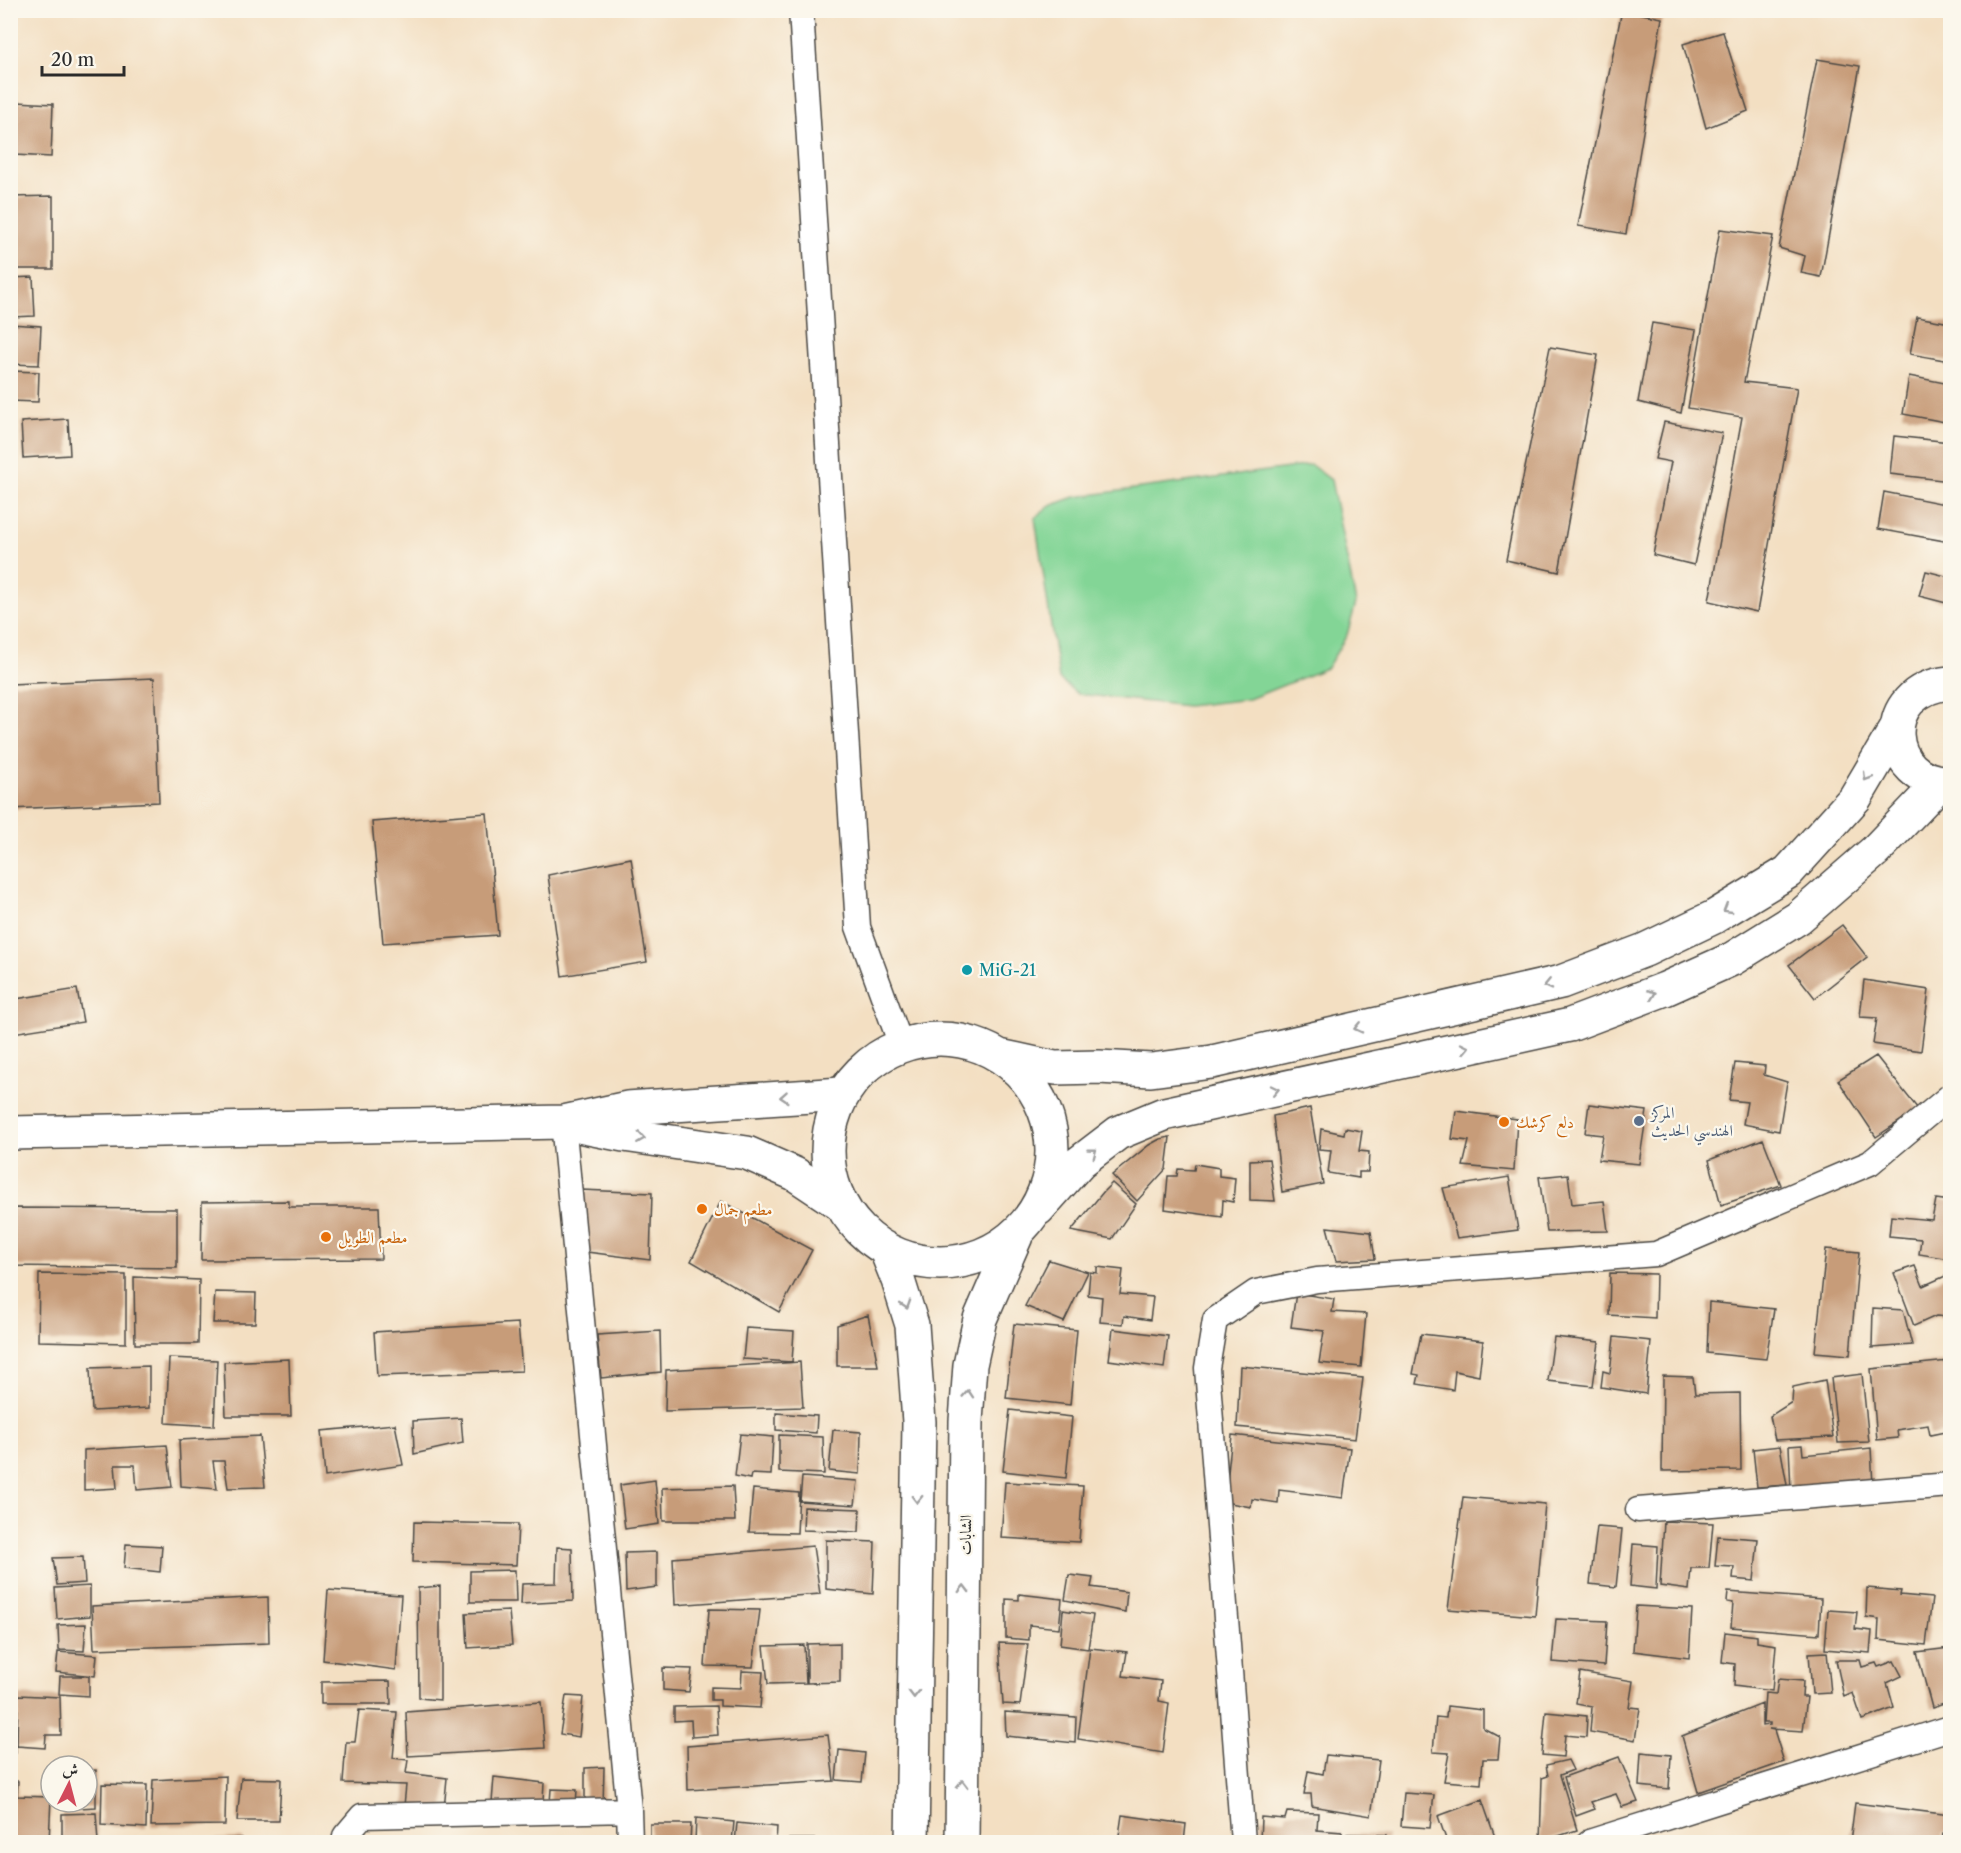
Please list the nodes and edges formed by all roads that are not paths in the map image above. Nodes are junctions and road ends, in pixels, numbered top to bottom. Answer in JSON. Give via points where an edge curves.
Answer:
{"nodes":[{"id":1,"x":801,"y":10,"type":"edge"},
{"id":2,"x":1950,"y":683,"type":"edge"},
{"id":3,"x":1897,"y":727,"type":"junction"},
{"id":4,"x":1946,"y":782,"type":"edge"},
{"id":5,"x":901,"y":1045,"type":"junction"},
{"id":6,"x":1000,"y":1056,"type":"junction"},
{"id":7,"x":842,"y":1094,"type":"junction"},
{"id":8,"x":1950,"y":1096,"type":"edge"},
{"id":9,"x":563,"y":1122,"type":"junction"},
{"id":10,"x":10,"y":1133,"type":"edge"},
{"id":11,"x":840,"y":1204,"type":"junction"},
{"id":12,"x":1038,"y":1209,"type":"junction"},
{"id":13,"x":1016,"y":1236,"type":"junction"},
{"id":14,"x":886,"y":1250,"type":"junction"},
{"id":15,"x":1950,"y":1485,"type":"edge"},
{"id":16,"x":1638,"y":1510,"type":"dead end"},
{"id":17,"x":1950,"y":1728,"type":"edge"},
{"id":18,"x":629,"y":1810,"type":"junction"},
{"id":19,"x":346,"y":1842,"type":"edge"},
{"id":20,"x":630,"y":1842,"type":"edge"},
{"id":21,"x":912,"y":1842,"type":"edge"},
{"id":22,"x":962,"y":1842,"type":"edge"},
{"id":23,"x":1243,"y":1842,"type":"edge"},
{"id":24,"x":1589,"y":1842,"type":"edge"}],
"edges":[{"from":1,"to":5,"type":"street","via":[[858,927]]},
{"from":2,"to":3,"type":"main road","via":[[1936,684],[1910,699]]},
{"from":3,"to":4,"type":"main road","via":[[1903,757],[1913,770],[1926,778]]},
{"from":3,"to":6,"type":"main road","one_way":true,"via":[[1855,798],[1788,872],[1714,917],[1645,950],[1561,982],[1223,1059],[1151,1070],[1056,1068]]},
{"from":12,"to":4,"type":"main road","one_way":true,"via":[[1080,1162],[1118,1133],[1164,1114],[1570,1025],[1665,989],[1732,958],[1798,918]]},
{"from":5,"to":6,"type":"main road","via":[[935,1039],[969,1042]]},
{"from":5,"to":7,"type":"main road","via":[[867,1065]]},
{"from":6,"to":12,"type":"main road","via":[[1027,1079],[1045,1109],[1053,1143],[1051,1177]]},
{"from":7,"to":9,"type":"main road","one_way":true,"via":[[627,1108]]},
{"from":7,"to":11,"type":"main road","via":[[829,1130],[828,1149],[828,1168]]},
{"from":8,"to":23,"type":"street","via":[[1870,1163],[1656,1254],[1317,1280],[1256,1292],[1215,1320],[1207,1368]]},
{"from":9,"to":10,"type":"main road"},
{"from":9,"to":11,"type":"main road","one_way":true,"via":[[747,1153],[795,1174]]},
{"from":9,"to":18,"type":"street"},
{"from":11,"to":14,"type":"main road","via":[[860,1231]]},
{"from":12,"to":13,"type":"main road"},
{"from":13,"to":14,"type":"main road","via":[[987,1254],[953,1263],[919,1262]]},
{"from":22,"to":13,"type":"main road","name":"الشابات","one_way":true,"via":[[966,1421],[970,1365],[980,1319]]},
{"from":14,"to":21,"type":"main road","one_way":true,"via":[[912,1325],[919,1422]]},
{"from":15,"to":16,"type":"street"},
{"from":17,"to":24,"type":"street"},
{"from":18,"to":19,"type":"street","via":[[362,1816],[345,1836]]},
{"from":18,"to":20,"type":"street"}]}
